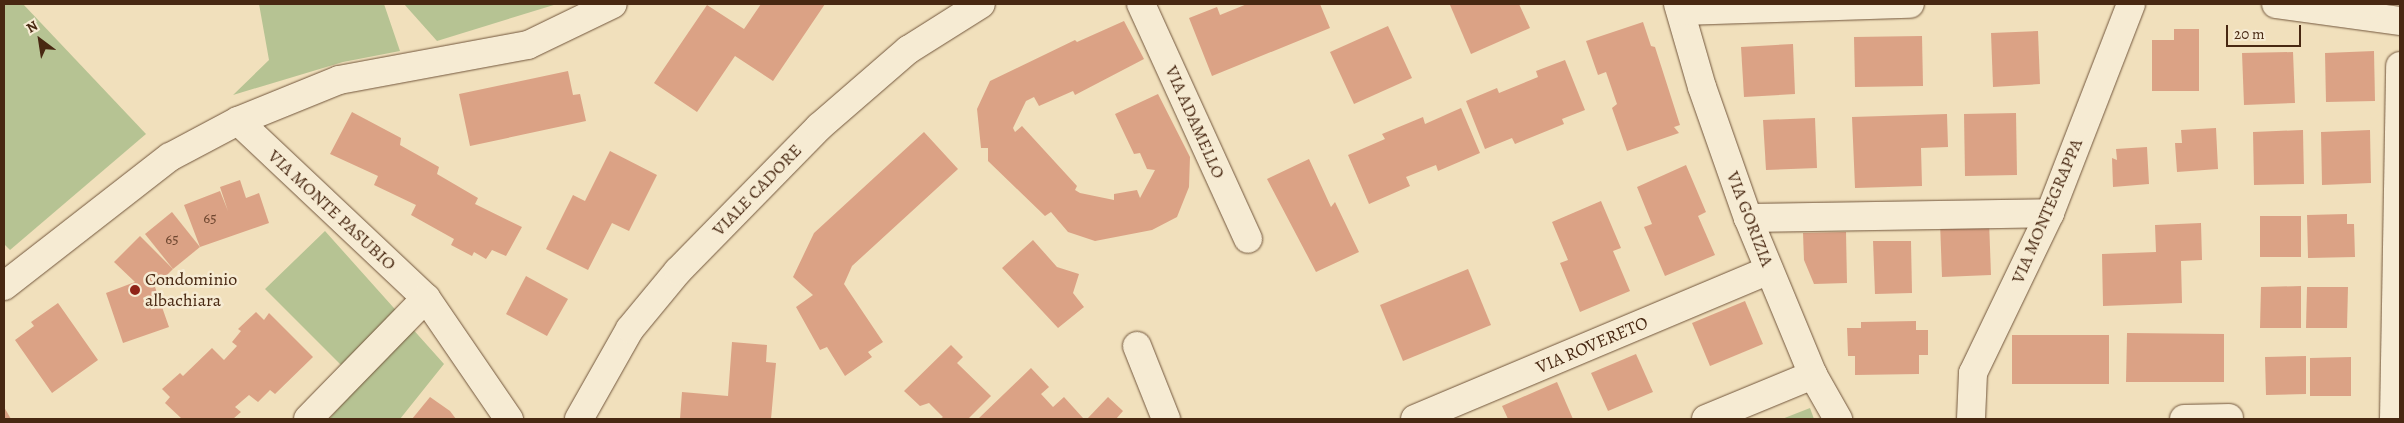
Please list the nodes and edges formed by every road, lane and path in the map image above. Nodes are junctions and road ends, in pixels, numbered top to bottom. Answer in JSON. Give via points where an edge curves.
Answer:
{"nodes":[{"id":1,"x":613,"y":4,"type":"edge"},
{"id":2,"x":981,"y":4,"type":"edge"},
{"id":3,"x":1142,"y":4,"type":"edge"},
{"id":4,"x":1910,"y":4,"type":"edge"},
{"id":5,"x":2131,"y":4,"type":"edge"},
{"id":6,"x":2276,"y":4,"type":"edge"},
{"id":7,"x":1680,"y":8,"type":"edge"},
{"id":8,"x":2400,"y":21,"type":"edge"},
{"id":9,"x":2400,"y":66,"type":"edge"},
{"id":10,"x":238,"y":122,"type":"junction"},
{"id":11,"x":2050,"y":213,"type":"junction"},
{"id":12,"x":1748,"y":218,"type":"junction"},
{"id":13,"x":1248,"y":239,"type":"dead end"},
{"id":14,"x":1769,"y":270,"type":"junction"},
{"id":15,"x":4,"y":286,"type":"edge"},
{"id":16,"x":426,"y":298,"type":"junction"},
{"id":17,"x":1137,"y":346,"type":"dead end"},
{"id":18,"x":1813,"y":375,"type":"junction"},
{"id":19,"x":2229,"y":418,"type":"dead end"},
{"id":20,"x":308,"y":419,"type":"edge"},
{"id":21,"x":509,"y":419,"type":"edge"},
{"id":22,"x":579,"y":419,"type":"edge"},
{"id":23,"x":1166,"y":419,"type":"edge"},
{"id":24,"x":1415,"y":419,"type":"edge"},
{"id":25,"x":1706,"y":419,"type":"edge"},
{"id":26,"x":1838,"y":419,"type":"edge"},
{"id":27,"x":1971,"y":419,"type":"edge"},
{"id":28,"x":2184,"y":419,"type":"edge"},
{"id":29,"x":2394,"y":419,"type":"edge"}],
"edges":[{"from":1,"to":10,"type":"street","via":[[528,45],[339,80]]},
{"from":2,"to":22,"type":"street","name":"VIALE CADORE","via":[[908,50],[819,127],[678,271],[630,329]]},
{"from":3,"to":13,"type":"street","name":"VIA ADAMELLO"},
{"from":4,"to":7,"type":"street"},
{"from":5,"to":11,"type":"street","name":"VIA MONTEGRAPPA"},
{"from":6,"to":8,"type":"street"},
{"from":7,"to":12,"type":"street","name":"VIA GORIZIA","via":[[1702,87]]},
{"from":9,"to":29,"type":"street"},
{"from":10,"to":15,"type":"street","via":[[170,158]]},
{"from":10,"to":16,"type":"street","name":"VIA MONTE PASUBIO"},
{"from":11,"to":12,"type":"street"},
{"from":11,"to":27,"type":"street","name":"VIA MONTEGRAPPA","via":[[1973,373]]},
{"from":12,"to":14,"type":"street","name":"VIA GORIZIA"},
{"from":14,"to":18,"type":"street","name":"VIA GORIZIA"},
{"from":14,"to":24,"type":"street","name":"VIA ROVERETO"},
{"from":16,"to":20,"type":"street"},
{"from":16,"to":21,"type":"street","name":"VIA MONTE PASUBIO"},
{"from":17,"to":23,"type":"street"},
{"from":18,"to":25,"type":"street"},
{"from":18,"to":26,"type":"street","name":"VIA GORIZIA"},
{"from":19,"to":28,"type":"street"}]}
